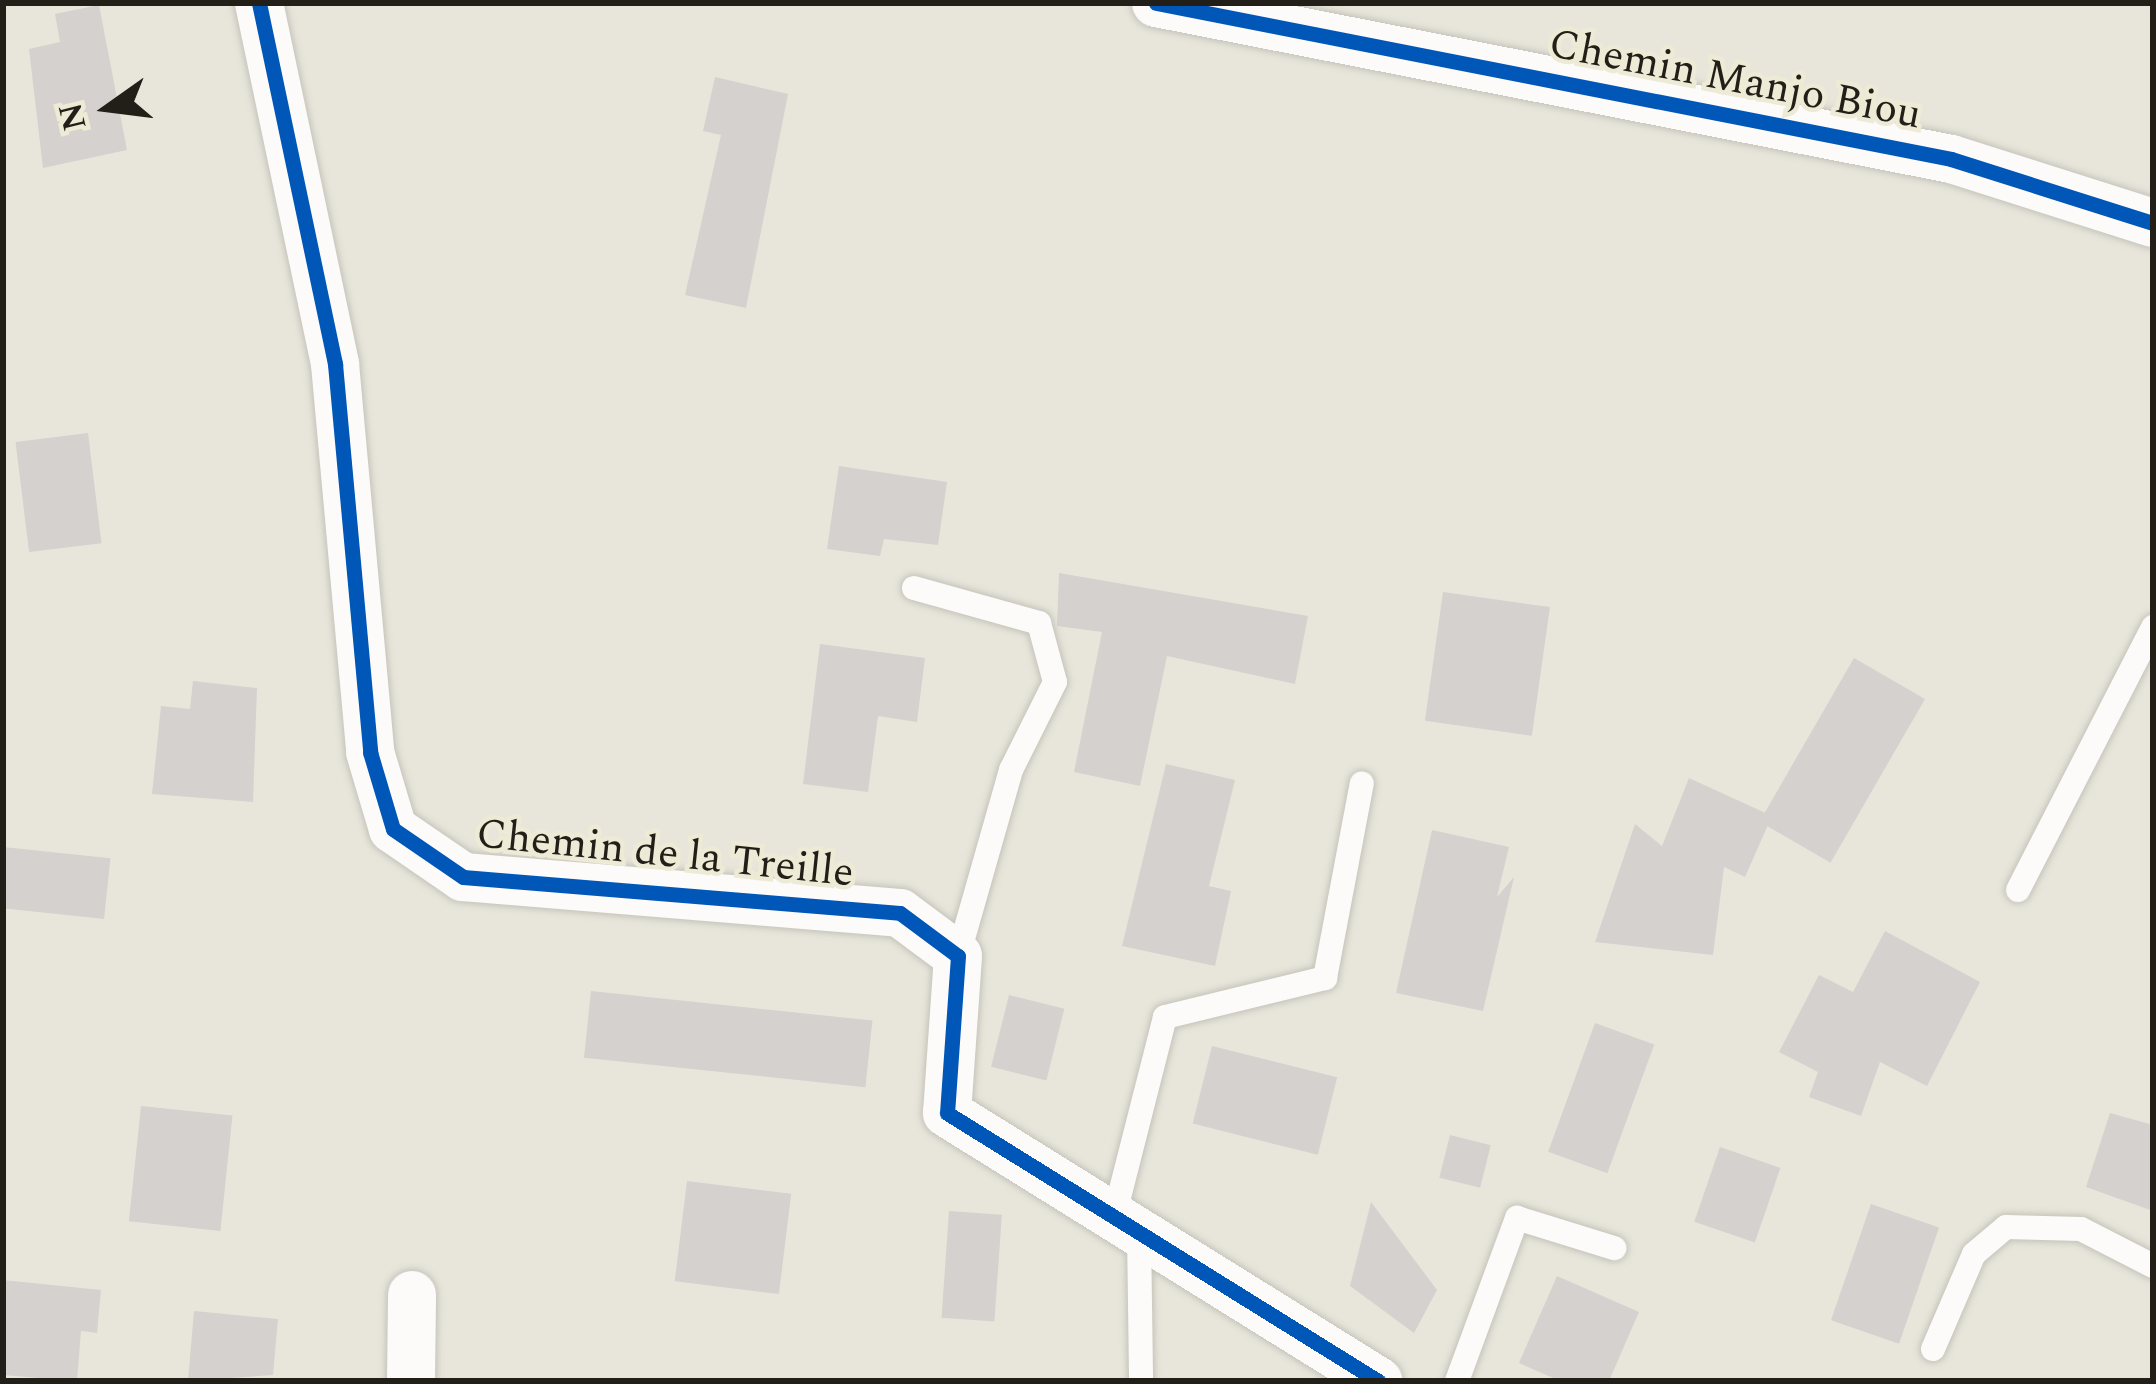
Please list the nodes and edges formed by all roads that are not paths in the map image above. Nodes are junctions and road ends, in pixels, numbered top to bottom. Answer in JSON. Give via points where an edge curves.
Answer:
{"nodes":[{"id":1,"x":259,"y":3,"type":"edge"},
{"id":2,"x":1156,"y":3,"type":"edge"},
{"id":3,"x":2153,"y":223,"type":"edge"},
{"id":4,"x":914,"y":588,"type":"dead end"},
{"id":5,"x":2153,"y":627,"type":"edge"},
{"id":6,"x":1362,"y":783,"type":"dead end"},
{"id":7,"x":2018,"y":890,"type":"dead end"},
{"id":8,"x":958,"y":956,"type":"junction"},
{"id":9,"x":1126,"y":1224,"type":"junction"},
{"id":10,"x":1614,"y":1247,"type":"dead end"},
{"id":11,"x":2153,"y":1266,"type":"edge"},
{"id":12,"x":412,"y":1295,"type":"dead end"},
{"id":13,"x":1933,"y":1349,"type":"dead end"},
{"id":14,"x":411,"y":1381,"type":"edge"},
{"id":15,"x":1141,"y":1381,"type":"edge"},
{"id":16,"x":1378,"y":1381,"type":"edge"},
{"id":17,"x":1456,"y":1381,"type":"edge"}],
"edges":[{"from":1,"to":8,"type":"street","name":"Chemin de la Treille","via":[[335,364],[370,752],[393,829],[464,877],[900,913]]},
{"from":2,"to":3,"type":"street","name":"Chemin Manjo Biou","via":[[1951,159]]},
{"from":4,"to":8,"type":"lane","via":[[1039,623],[1055,682],[1011,770]]},
{"from":5,"to":7,"type":"lane"},
{"from":6,"to":9,"type":"lane","via":[[1325,978],[1165,1017]]},
{"from":8,"to":9,"type":"street","via":[[947,1113]]},
{"from":9,"to":15,"type":"lane"},
{"from":9,"to":16,"type":"street"},
{"from":10,"to":17,"type":"lane","via":[[1517,1218]]},
{"from":11,"to":13,"type":"lane","via":[[2081,1229],[2006,1226],[1974,1254]]},
{"from":12,"to":14,"type":"street"}]}
